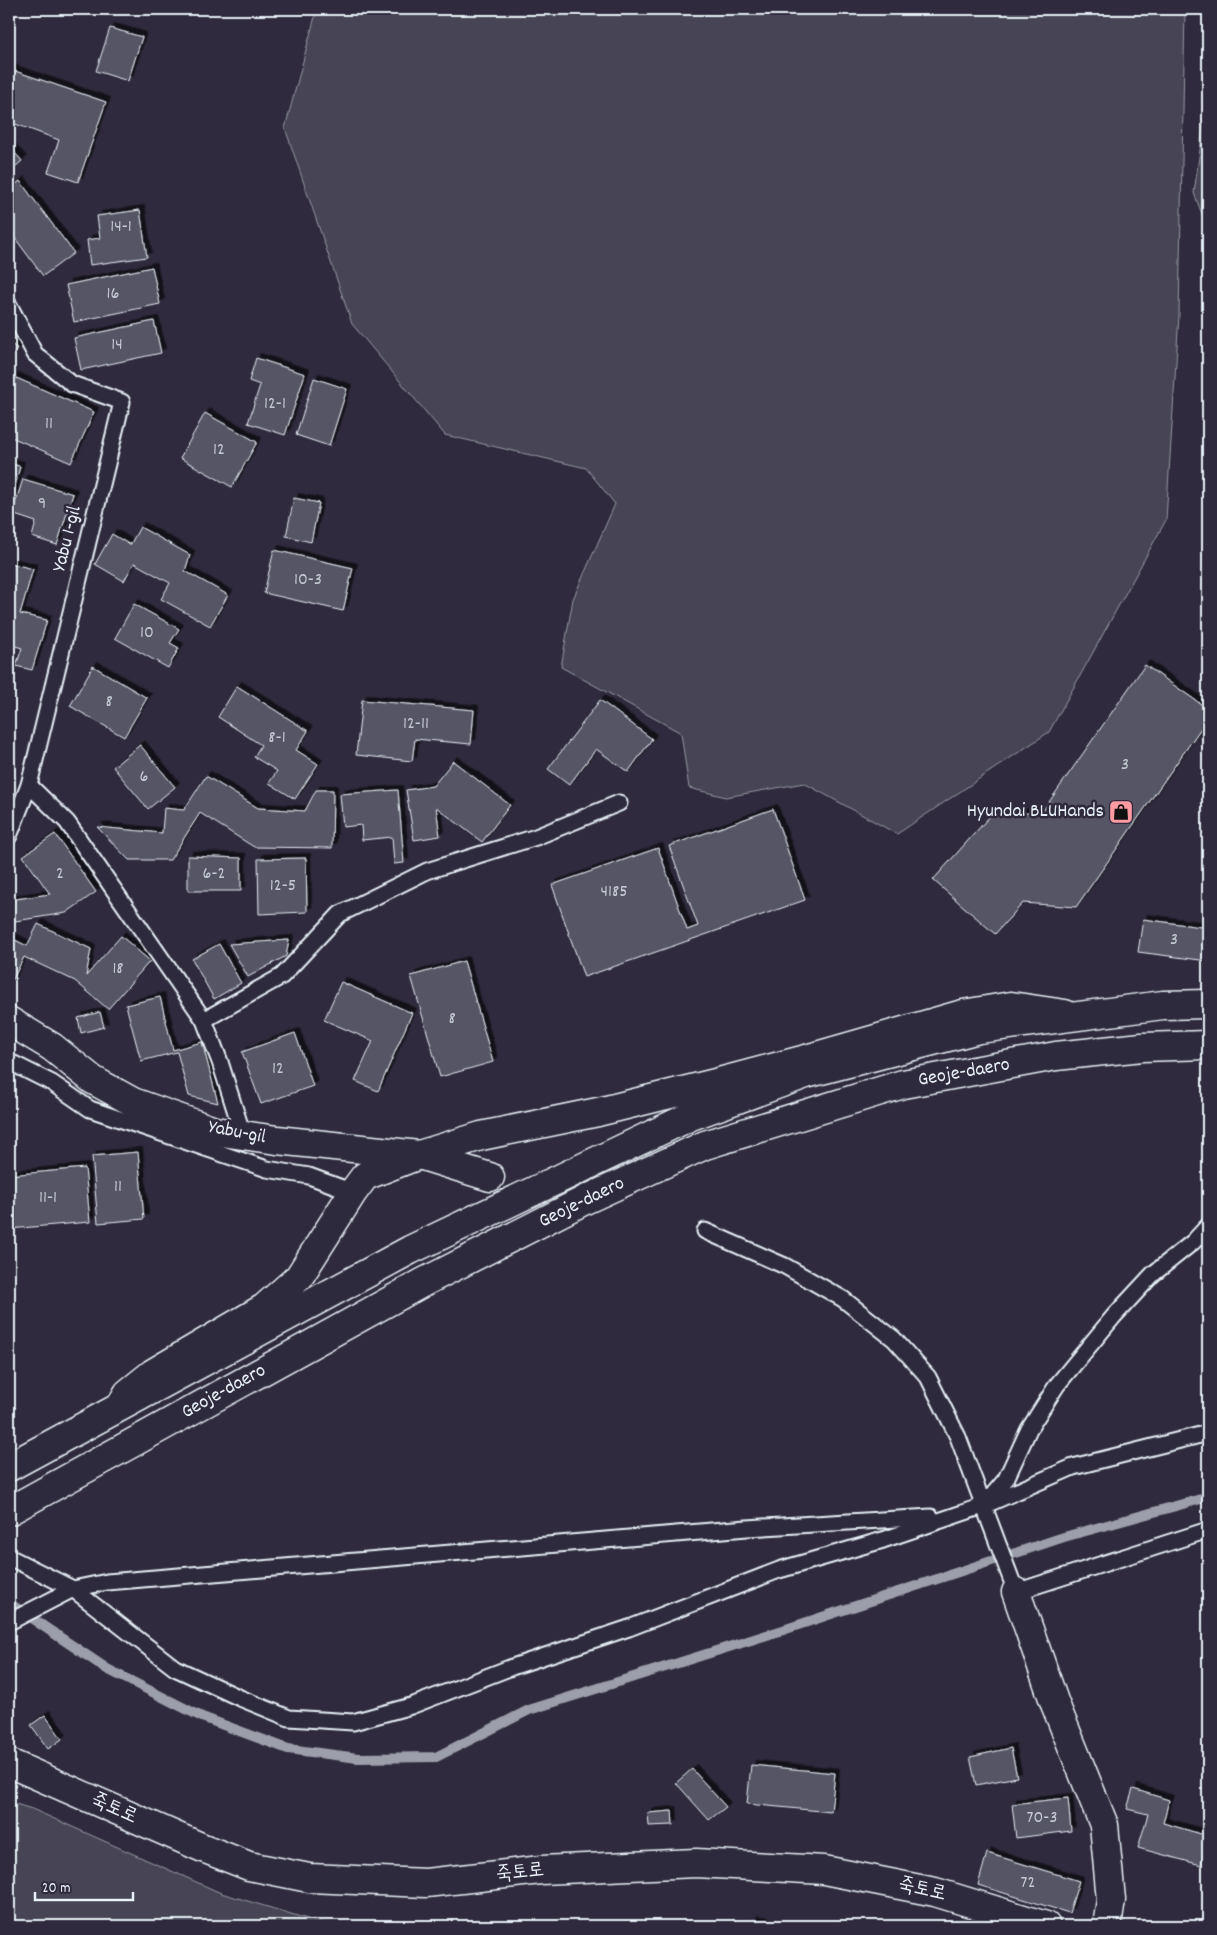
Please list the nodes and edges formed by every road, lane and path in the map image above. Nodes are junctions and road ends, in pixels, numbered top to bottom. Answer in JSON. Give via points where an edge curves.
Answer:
{"nodes":[{"id":1,"x":9,"y":305,"type":"edge"},
{"id":2,"x":29,"y":785,"type":"junction"},
{"id":3,"x":619,"y":803,"type":"dead end"},
{"id":4,"x":9,"y":836,"type":"edge"},
{"id":5,"x":1208,"y":1004,"type":"edge"},
{"id":6,"x":1082,"y":1016,"type":"junction"},
{"id":7,"x":204,"y":1020,"type":"junction"},
{"id":8,"x":9,"y":1021,"type":"edge"},
{"id":9,"x":1208,"y":1044,"type":"edge"},
{"id":10,"x":9,"y":1063,"type":"edge"},
{"id":11,"x":242,"y":1135,"type":"junction"},
{"id":12,"x":419,"y":1155,"type":"junction"},
{"id":13,"x":490,"y":1177,"type":"dead end"},
{"id":14,"x":354,"y":1192,"type":"junction"},
{"id":15,"x":1208,"y":1226,"type":"edge"},
{"id":16,"x":705,"y":1231,"type":"dead end"},
{"id":17,"x":121,"y":1406,"type":"junction"},
{"id":18,"x":1208,"y":1433,"type":"edge"},
{"id":19,"x":9,"y":1467,"type":"edge"},
{"id":20,"x":983,"y":1506,"type":"junction"},
{"id":21,"x":9,"y":1511,"type":"edge"},
{"id":22,"x":950,"y":1516,"type":"junction"},
{"id":23,"x":1208,"y":1530,"type":"edge"},
{"id":24,"x":9,"y":1557,"type":"edge"},
{"id":25,"x":72,"y":1589,"type":"junction"},
{"id":26,"x":1016,"y":1592,"type":"junction"},
{"id":27,"x":9,"y":1622,"type":"edge"},
{"id":28,"x":9,"y":1763,"type":"edge"},
{"id":29,"x":9,"y":1784,"type":"edge"},
{"id":30,"x":984,"y":1926,"type":"edge"},
{"id":31,"x":1046,"y":1926,"type":"edge"},
{"id":32,"x":1107,"y":1926,"type":"edge"}],
"edges":[{"from":1,"to":2,"type":"lane","name":"Yabu 1-gil","via":[[35,354],[72,384],[122,402]]},
{"from":2,"to":4,"type":"lane","name":"Yabu 1-gil"},
{"from":2,"to":7,"type":"lane","via":[[67,822]]},
{"from":3,"to":7,"type":"lane","via":[[536,837],[427,871],[340,914],[282,976]]},
{"from":5,"to":6,"type":"street","name":"Geoje-daero","via":[[1163,1005]]},
{"from":6,"to":12,"type":"street","via":[[1011,1006],[963,1014],[806,1060],[598,1112],[481,1136]]},
{"from":6,"to":17,"type":"street","name":"Geoje-daero","via":[[979,1030],[816,1071],[691,1116],[410,1250]]},
{"from":7,"to":11,"type":"lane"},
{"from":8,"to":11,"type":"street","name":"Yabu-gil","via":[[52,1047],[93,1080],[133,1102],[215,1131]]},
{"from":9,"to":21,"type":"street","name":"Geoje-daero","via":[[1056,1056],[903,1084],[705,1145],[586,1200],[424,1282]]},
{"from":10,"to":14,"type":"lane","via":[[52,1083],[90,1109],[267,1169],[309,1176]]},
{"from":11,"to":12,"type":"street","name":"Yabu-gil"},
{"from":12,"to":13,"type":"street","name":"Yabu-gil"},
{"from":12,"to":14,"type":"street","via":[[365,1176]]},
{"from":14,"to":17,"type":"street","via":[[299,1277],[264,1308],[154,1373],[128,1393]]},
{"from":15,"to":20,"type":"lane","via":[[1153,1274],[1057,1385],[1030,1429],[1006,1480]]},
{"from":16,"to":20,"type":"lane","via":[[785,1266],[843,1299],[894,1339],[928,1377],[958,1437]]},
{"from":17,"to":19,"type":"street","name":"Geoje-daero"},
{"from":18,"to":20,"type":"lane","via":[[1072,1467]]},
{"from":20,"to":22,"type":"lane"},
{"from":20,"to":26,"type":"lane"},
{"from":22,"to":25,"type":"lane","via":[[737,1529],[107,1582]]},
{"from":22,"to":25,"type":"lane","via":[[883,1540],[779,1570],[629,1628],[512,1666],[412,1706],[353,1722],[289,1718],[175,1668]]},
{"from":23,"to":26,"type":"lane"},
{"from":24,"to":25,"type":"lane"},
{"from":25,"to":27,"type":"lane"},
{"from":26,"to":32,"type":"street","via":[[1055,1704],[1104,1825],[1111,1900]]},
{"from":28,"to":31,"type":"street","name":"죽토로","via":[[240,1863],[309,1878],[426,1883],[541,1870],[696,1863],[824,1870],[935,1892]]},
{"from":29,"to":30,"type":"street","name":"죽토로","via":[[196,1865],[247,1882],[309,1895],[431,1899],[568,1886],[703,1880],[819,1888],[935,1910]]}]}
